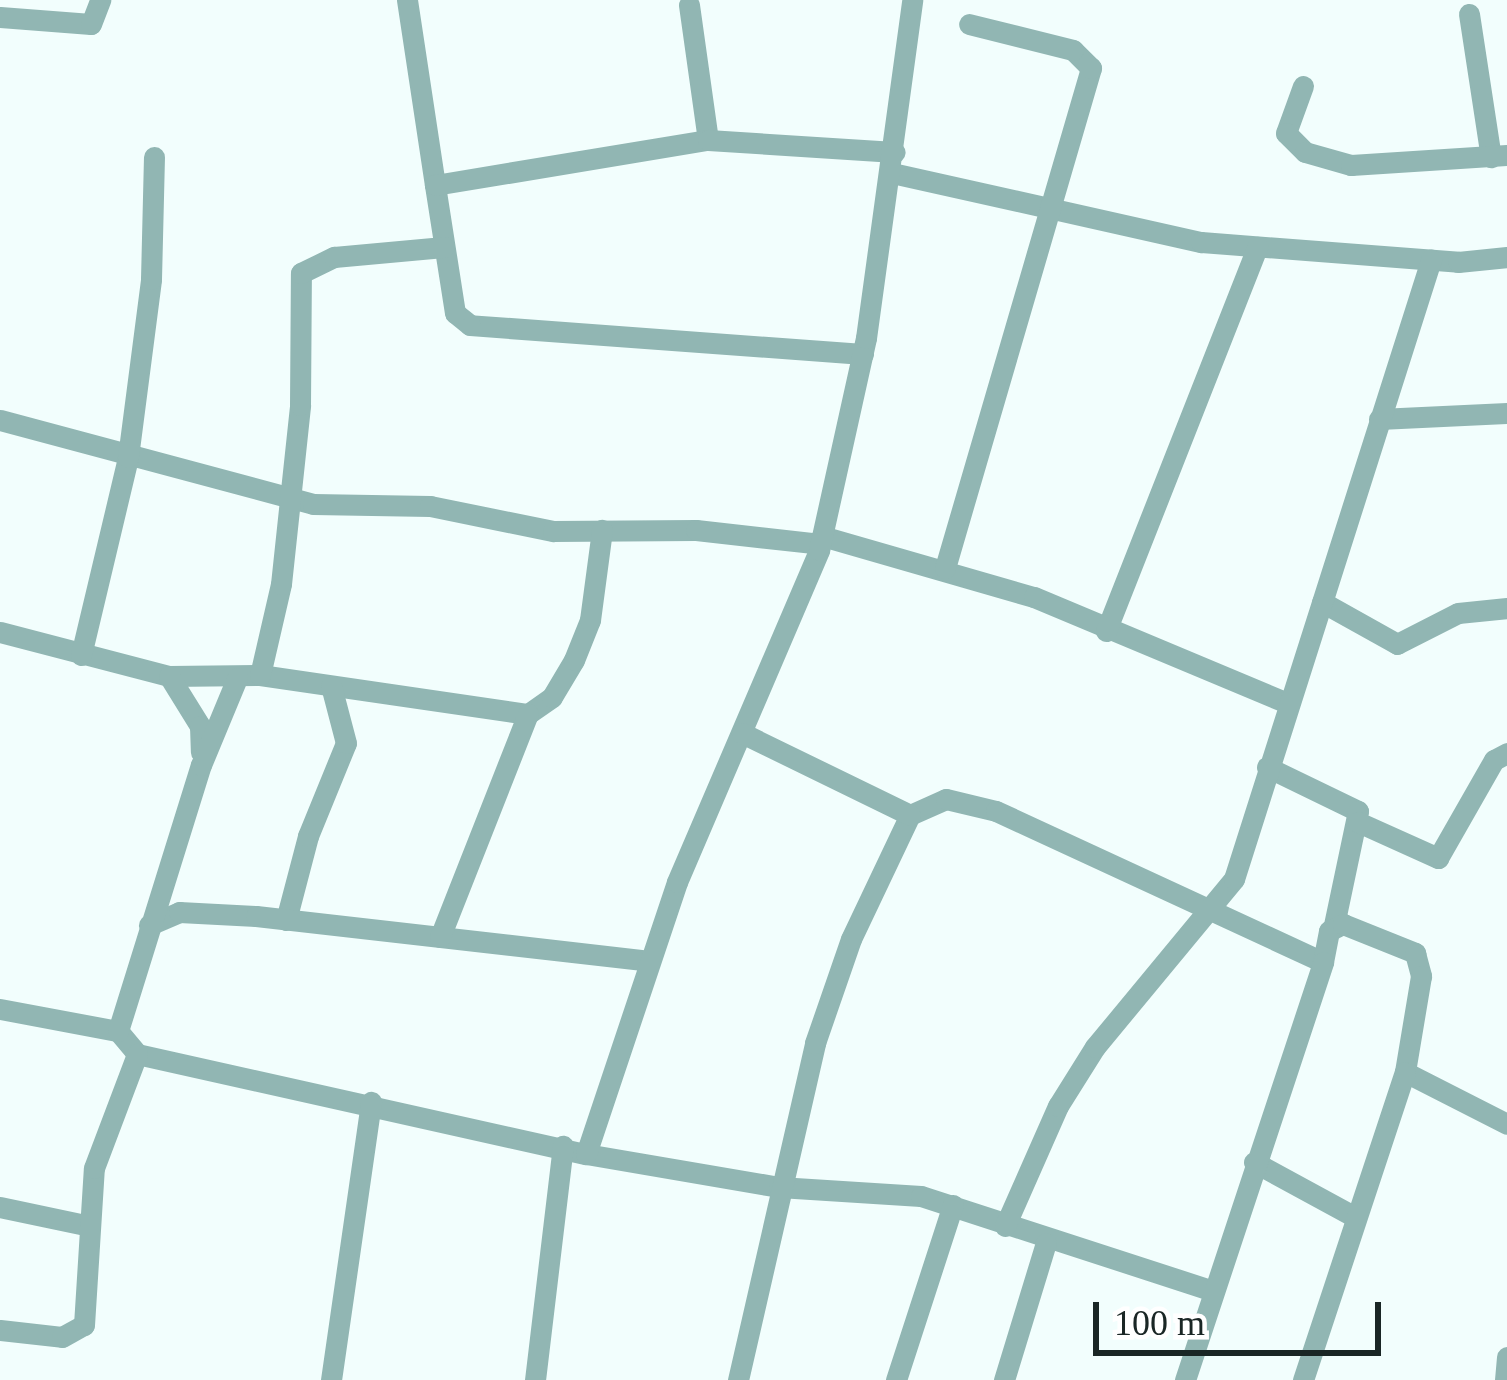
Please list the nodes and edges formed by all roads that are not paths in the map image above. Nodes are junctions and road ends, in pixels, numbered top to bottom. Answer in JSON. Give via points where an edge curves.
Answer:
{"nodes":[{"id":1,"x":100,"y":0,"type":"edge"},
{"id":2,"x":407,"y":0,"type":"edge"},
{"id":3,"x":912,"y":0,"type":"edge"},
{"id":4,"x":689,"y":5,"type":"dead end"},
{"id":5,"x":1469,"y":14,"type":"dead end"},
{"id":6,"x":0,"y":16,"type":"edge"},
{"id":7,"x":969,"y":24,"type":"dead end"},
{"id":8,"x":1303,"y":86,"type":"dead end"},
{"id":9,"x":708,"y":140,"type":"junction"},
{"id":10,"x":1499,"y":156,"type":"edge"},
{"id":11,"x":154,"y":157,"type":"dead end"},
{"id":12,"x":893,"y":163,"type":"junction"},
{"id":13,"x":436,"y":185,"type":"junction"},
{"id":14,"x":1054,"y":212,"type":"junction"},
{"id":15,"x":444,"y":247,"type":"junction"},
{"id":16,"x":1257,"y":247,"type":"junction"},
{"id":17,"x":1507,"y":257,"type":"edge"},
{"id":18,"x":1431,"y":260,"type":"junction"},
{"id":19,"x":862,"y":354,"type":"junction"},
{"id":20,"x":1507,"y":412,"type":"edge"},
{"id":21,"x":1379,"y":419,"type":"junction"},
{"id":22,"x":0,"y":420,"type":"edge"},
{"id":23,"x":128,"y":457,"type":"junction"},
{"id":24,"x":286,"y":498,"type":"junction"},
{"id":25,"x":602,"y":530,"type":"junction"},
{"id":26,"x":821,"y":540,"type":"junction"},
{"id":27,"x":945,"y":568,"type":"junction"},
{"id":28,"x":1322,"y":602,"type":"junction"},
{"id":29,"x":1507,"y":608,"type":"edge"},
{"id":30,"x":1106,"y":631,"type":"junction"},
{"id":31,"x":0,"y":632,"type":"edge"},
{"id":32,"x":81,"y":655,"type":"junction"},
{"id":33,"x":260,"y":675,"type":"junction"},
{"id":34,"x":169,"y":676,"type":"junction"},
{"id":35,"x":237,"y":678,"type":"junction"},
{"id":36,"x":331,"y":686,"type":"junction"},
{"id":37,"x":1288,"y":704,"type":"junction"},
{"id":38,"x":529,"y":714,"type":"junction"},
{"id":39,"x":742,"y":733,"type":"junction"},
{"id":40,"x":1507,"y":753,"type":"edge"},
{"id":41,"x":201,"y":765,"type":"junction"},
{"id":42,"x":1267,"y":767,"type":"junction"},
{"id":43,"x":910,"y":815,"type":"junction"},
{"id":44,"x":1358,"y":822,"type":"junction"},
{"id":45,"x":160,"y":888,"type":"junction"},
{"id":46,"x":1207,"y":910,"type":"junction"},
{"id":47,"x":179,"y":911,"type":"junction"},
{"id":48,"x":286,"y":920,"type":"junction"},
{"id":49,"x":149,"y":925,"type":"junction"},
{"id":50,"x":1334,"y":925,"type":"junction"},
{"id":51,"x":440,"y":938,"type":"junction"},
{"id":52,"x":649,"y":961,"type":"junction"},
{"id":53,"x":1323,"y":962,"type":"junction"},
{"id":54,"x":0,"y":1009,"type":"edge"},
{"id":55,"x":118,"y":1031,"type":"junction"},
{"id":56,"x":136,"y":1054,"type":"junction"},
{"id":57,"x":1405,"y":1072,"type":"junction"},
{"id":58,"x":371,"y":1102,"type":"junction"},
{"id":59,"x":1507,"y":1124,"type":"edge"},
{"id":60,"x":563,"y":1146,"type":"junction"},
{"id":61,"x":586,"y":1154,"type":"junction"},
{"id":62,"x":1254,"y":1162,"type":"junction"},
{"id":63,"x":779,"y":1187,"type":"junction"},
{"id":64,"x":952,"y":1205,"type":"junction"},
{"id":65,"x":0,"y":1208,"type":"edge"},
{"id":66,"x":1353,"y":1216,"type":"junction"},
{"id":67,"x":85,"y":1225,"type":"junction"},
{"id":68,"x":1005,"y":1226,"type":"junction"},
{"id":69,"x":1046,"y":1243,"type":"junction"},
{"id":70,"x":1210,"y":1290,"type":"junction"},
{"id":71,"x":0,"y":1330,"type":"edge"},
{"id":72,"x":1507,"y":1357,"type":"edge"},
{"id":73,"x":331,"y":1380,"type":"edge"},
{"id":74,"x":535,"y":1380,"type":"edge"},
{"id":75,"x":738,"y":1380,"type":"edge"},
{"id":76,"x":896,"y":1380,"type":"edge"},
{"id":77,"x":1004,"y":1380,"type":"edge"},
{"id":78,"x":1185,"y":1380,"type":"edge"},
{"id":79,"x":1303,"y":1380,"type":"edge"},
{"id":80,"x":1505,"y":1380,"type":"edge"}],
"edges":[{"from":1,"to":6,"type":"street","via":[[92,24]]},
{"from":2,"to":13,"type":"street"},
{"from":3,"to":12,"type":"street"},
{"from":4,"to":9,"type":"street"},
{"from":5,"to":10,"type":"street"},
{"from":7,"to":14,"type":"street","via":[[1073,50],[1091,68]]},
{"from":8,"to":10,"type":"street","via":[[1286,133],[1305,152],[1351,165]]},
{"from":9,"to":12,"type":"street"},
{"from":9,"to":13,"type":"street"},
{"from":11,"to":23,"type":"street","via":[[152,279]]},
{"from":12,"to":14,"type":"street"},
{"from":12,"to":19,"type":"street"},
{"from":13,"to":15,"type":"street"},
{"from":14,"to":16,"type":"street","via":[[1128,231]]},
{"from":14,"to":27,"type":"street"},
{"from":15,"to":19,"type":"street","via":[[454,313],[470,325]]},
{"from":15,"to":24,"type":"street","via":[[305,267],[298,300],[301,405]]},
{"from":16,"to":18,"type":"street"},
{"from":16,"to":30,"type":"street"},
{"from":17,"to":18,"type":"street"},
{"from":18,"to":21,"type":"street"},
{"from":19,"to":26,"type":"street"},
{"from":20,"to":21,"type":"street"},
{"from":21,"to":28,"type":"street"},
{"from":22,"to":23,"type":"street"},
{"from":23,"to":24,"type":"street"},
{"from":23,"to":32,"type":"street"},
{"from":24,"to":25,"type":"street","via":[[430,506],[553,531]]},
{"from":24,"to":33,"type":"street","via":[[281,584]]},
{"from":25,"to":26,"type":"street"},
{"from":25,"to":38,"type":"street","via":[[582,640],[552,697]]},
{"from":26,"to":27,"type":"street"},
{"from":26,"to":39,"type":"street"},
{"from":27,"to":30,"type":"street","via":[[1034,596]]},
{"from":28,"to":29,"type":"street","via":[[1396,644],[1458,613]]},
{"from":28,"to":37,"type":"street"},
{"from":30,"to":37,"type":"street"},
{"from":31,"to":32,"type":"street"},
{"from":32,"to":34,"type":"street"},
{"from":33,"to":35,"type":"street"},
{"from":33,"to":36,"type":"street"},
{"from":34,"to":35,"type":"street"},
{"from":34,"to":41,"type":"street","via":[[200,726]]},
{"from":35,"to":41,"type":"street"},
{"from":36,"to":38,"type":"street"},
{"from":36,"to":48,"type":"street","via":[[346,743],[304,848]]},
{"from":37,"to":42,"type":"street"},
{"from":38,"to":51,"type":"street"},
{"from":39,"to":43,"type":"street"},
{"from":39,"to":52,"type":"street"},
{"from":40,"to":44,"type":"street","via":[[1494,760],[1438,858]]},
{"from":41,"to":45,"type":"street"},
{"from":42,"to":44,"type":"street","via":[[1358,811]]},
{"from":42,"to":46,"type":"street","via":[[1234,878]]},
{"from":43,"to":46,"type":"street","via":[[957,798]]},
{"from":43,"to":63,"type":"street","via":[[851,939]]},
{"from":44,"to":50,"type":"street"},
{"from":45,"to":47,"type":"street"},
{"from":45,"to":49,"type":"street"},
{"from":46,"to":53,"type":"street"},
{"from":46,"to":68,"type":"street","via":[[1095,1047],[1058,1106]]},
{"from":47,"to":48,"type":"street"},
{"from":47,"to":49,"type":"street"},
{"from":48,"to":51,"type":"street"},
{"from":49,"to":55,"type":"street"},
{"from":50,"to":53,"type":"street"},
{"from":50,"to":57,"type":"street","via":[[1415,953]]},
{"from":51,"to":52,"type":"street"},
{"from":52,"to":61,"type":"street"},
{"from":53,"to":62,"type":"street"},
{"from":54,"to":55,"type":"street"},
{"from":55,"to":56,"type":"street"},
{"from":56,"to":58,"type":"street"},
{"from":56,"to":67,"type":"street","via":[[94,1168]]},
{"from":57,"to":59,"type":"street"},
{"from":57,"to":66,"type":"street"},
{"from":58,"to":60,"type":"street"},
{"from":58,"to":73,"type":"street"},
{"from":60,"to":61,"type":"street"},
{"from":60,"to":74,"type":"street"},
{"from":61,"to":63,"type":"street"},
{"from":62,"to":66,"type":"street"},
{"from":62,"to":70,"type":"street"},
{"from":63,"to":64,"type":"street","via":[[896,1192]]},
{"from":63,"to":75,"type":"street"},
{"from":64,"to":68,"type":"street"},
{"from":64,"to":76,"type":"street"},
{"from":65,"to":67,"type":"street"},
{"from":66,"to":79,"type":"street"},
{"from":67,"to":71,"type":"street","via":[[81,1330],[62,1337]]},
{"from":68,"to":69,"type":"street"},
{"from":69,"to":70,"type":"street"},
{"from":69,"to":77,"type":"street"},
{"from":70,"to":78,"type":"street"},
{"from":72,"to":80,"type":"street"}]}
